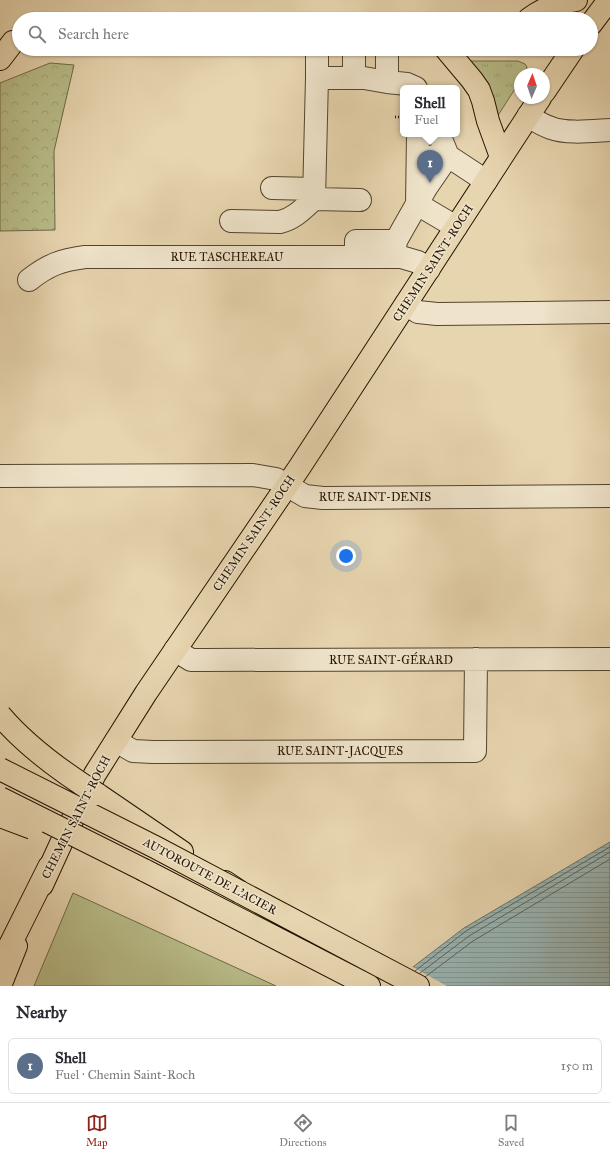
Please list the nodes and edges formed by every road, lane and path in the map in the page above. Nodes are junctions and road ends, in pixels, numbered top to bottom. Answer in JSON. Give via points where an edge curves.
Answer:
{"nodes":[{"id":1,"x":576,"y":0,"type":"edge"},
{"id":2,"x":608,"y":0,"type":"edge"},
{"id":3,"x":541,"y":12,"type":"edge"},
{"id":4,"x":598,"y":14,"type":"edge"},
{"id":5,"x":11,"y":41,"type":"edge"},
{"id":6,"x":317,"y":56,"type":"edge"},
{"id":7,"x":354,"y":56,"type":"edge"},
{"id":8,"x":387,"y":56,"type":"edge"},
{"id":9,"x":452,"y":56,"type":"edge"},
{"id":10,"x":564,"y":56,"type":"edge"},
{"id":11,"x":0,"y":59,"type":"edge"},
{"id":12,"x":317,"y":78,"type":"junction"},
{"id":13,"x":354,"y":78,"type":"junction"},
{"id":14,"x":550,"y":81,"type":"edge"},
{"id":15,"x":387,"y":82,"type":"junction"},
{"id":16,"x":409,"y":85,"type":"edge"},
{"id":17,"x":536,"y":104,"type":"edge"},
{"id":18,"x":528,"y":116,"type":"junction"},
{"id":19,"x":395,"y":117,"type":"dead end"},
{"id":20,"x":400,"y":117,"type":"edge"},
{"id":21,"x":610,"y":130,"type":"edge"},
{"id":22,"x":418,"y":137,"type":"edge"},
{"id":23,"x":440,"y":137,"type":"edge"},
{"id":24,"x":417,"y":156,"type":"junction"},
{"id":25,"x":448,"y":156,"type":"junction"},
{"id":26,"x":501,"y":157,"type":"junction"},
{"id":27,"x":486,"y":181,"type":"junction"},
{"id":28,"x":272,"y":188,"type":"dead end"},
{"id":29,"x":314,"y":194,"type":"junction"},
{"id":30,"x":360,"y":200,"type":"dead end"},
{"id":31,"x":417,"y":204,"type":"junction"},
{"id":32,"x":231,"y":221,"type":"dead end"},
{"id":33,"x":456,"y":227,"type":"junction"},
{"id":34,"x":396,"y":249,"type":"junction"},
{"id":35,"x":429,"y":269,"type":"junction"},
{"id":36,"x":29,"y":280,"type":"dead end"},
{"id":37,"x":406,"y":304,"type":"junction"},
{"id":38,"x":610,"y":312,"type":"edge"},
{"id":39,"x":0,"y":476,"type":"edge"},
{"id":40,"x":287,"y":485,"type":"junction"},
{"id":41,"x":610,"y":496,"type":"edge"},
{"id":42,"x":175,"y":650,"type":"junction"},
{"id":43,"x":610,"y":659,"type":"edge"},
{"id":44,"x":476,"y":660,"type":"junction"},
{"id":45,"x":0,"y":715,"type":"edge"},
{"id":46,"x":116,"y":741,"type":"junction"},
{"id":47,"x":0,"y":769,"type":"edge"},
{"id":48,"x":0,"y":798,"type":"edge"},
{"id":49,"x":0,"y":816,"type":"edge"},
{"id":50,"x":49,"y":867,"type":"junction"},
{"id":51,"x":144,"y":870,"type":"junction"},
{"id":52,"x":240,"y":892,"type":"junction"},
{"id":53,"x":0,"y":965,"type":"edge"},
{"id":54,"x":0,"y":986,"type":"edge"},
{"id":55,"x":369,"y":986,"type":"edge"},
{"id":56,"x":418,"y":986,"type":"edge"}],
"edges":[{"from":1,"to":3,"type":"main road","via":[[563,2]]},
{"from":2,"to":4,"type":"main road"},
{"from":5,"to":11,"type":"main road"},
{"from":6,"to":12,"type":"street"},
{"from":7,"to":13,"type":"street"},
{"from":8,"to":15,"type":"street"},
{"from":9,"to":26,"type":"main road","via":[[479,90]]},
{"from":10,"to":14,"type":"main road"},
{"from":12,"to":13,"type":"street"},
{"from":12,"to":29,"type":"street"},
{"from":13,"to":15,"type":"street"},
{"from":15,"to":16,"type":"street"},
{"from":17,"to":18,"type":"main road","name":"CHEMIN SAINT-ROCH"},
{"from":18,"to":21,"type":"street","via":[[552,129]]},
{"from":18,"to":26,"type":"main road","name":"CHEMIN SAINT-ROCH"},
{"from":19,"to":20,"type":"path"},
{"from":22,"to":24,"type":"street"},
{"from":23,"to":25,"type":"street"},
{"from":24,"to":25,"type":"street"},
{"from":24,"to":31,"type":"street"},
{"from":25,"to":27,"type":"street"},
{"from":25,"to":31,"type":"street"},
{"from":26,"to":27,"type":"main road","name":"CHEMIN SAINT-ROCH"},
{"from":27,"to":33,"type":"main road","name":"CHEMIN SAINT-ROCH"},
{"from":28,"to":29,"type":"street"},
{"from":29,"to":30,"type":"street"},
{"from":29,"to":32,"type":"street","via":[[295,216],[287,220]]},
{"from":31,"to":33,"type":"street"},
{"from":31,"to":34,"type":"street"},
{"from":33,"to":35,"type":"main road","name":"CHEMIN SAINT-ROCH"},
{"from":34,"to":35,"type":"street","name":"RUE TASCHEREAU","via":[[406,258]]},
{"from":34,"to":36,"type":"street","name":"RUE TASCHEREAU","via":[[356,257],[85,257],[54,264]]},
{"from":35,"to":37,"type":"main road","name":"CHEMIN SAINT-ROCH"},
{"from":37,"to":38,"type":"street","via":[[418,312],[437,314]]},
{"from":37,"to":40,"type":"main road","name":"CHEMIN SAINT-ROCH"},
{"from":39,"to":40,"type":"street","name":"RUE SAINT-DENIS","via":[[253,475],[276,479]]},
{"from":40,"to":41,"type":"street","name":"RUE SAINT-DENIS","via":[[305,496],[323,498]]},
{"from":40,"to":42,"type":"main road","name":"CHEMIN SAINT-ROCH"},
{"from":42,"to":44,"type":"street","name":"RUE SAINT-GÉRARD","via":[[191,660]]},
{"from":42,"to":46,"type":"main road","name":"CHEMIN SAINT-ROCH"},
{"from":43,"to":44,"type":"street","name":"RUE SAINT-GÉRARD"},
{"from":44,"to":46,"type":"street","name":"RUE SAINT-JACQUES","via":[[475,751],[153,752],[133,750]]},
{"from":45,"to":52,"type":"main road","bridge":true,"via":[[31,746],[61,770]]},
{"from":46,"to":50,"type":"main road","name":"CHEMIN SAINT-ROCH","via":[[95,774]]},
{"from":47,"to":52,"type":"main road","name":"AUTOROUTE DE L'ACIER","bridge":true},
{"from":48,"to":51,"type":"main road","name":"AUTOROUTE DE L'ACIER","bridge":true},
{"from":49,"to":51,"type":"main road","bridge":true},
{"from":50,"to":53,"type":"main road"},
{"from":50,"to":54,"type":"main road","name":"CHEMIN SAINT-ROCH"},
{"from":51,"to":55,"type":"main road","name":"AUTOROUTE DE L'ACIER"},
{"from":52,"to":56,"type":"main road","name":"AUTOROUTE DE L'ACIER"}]}
